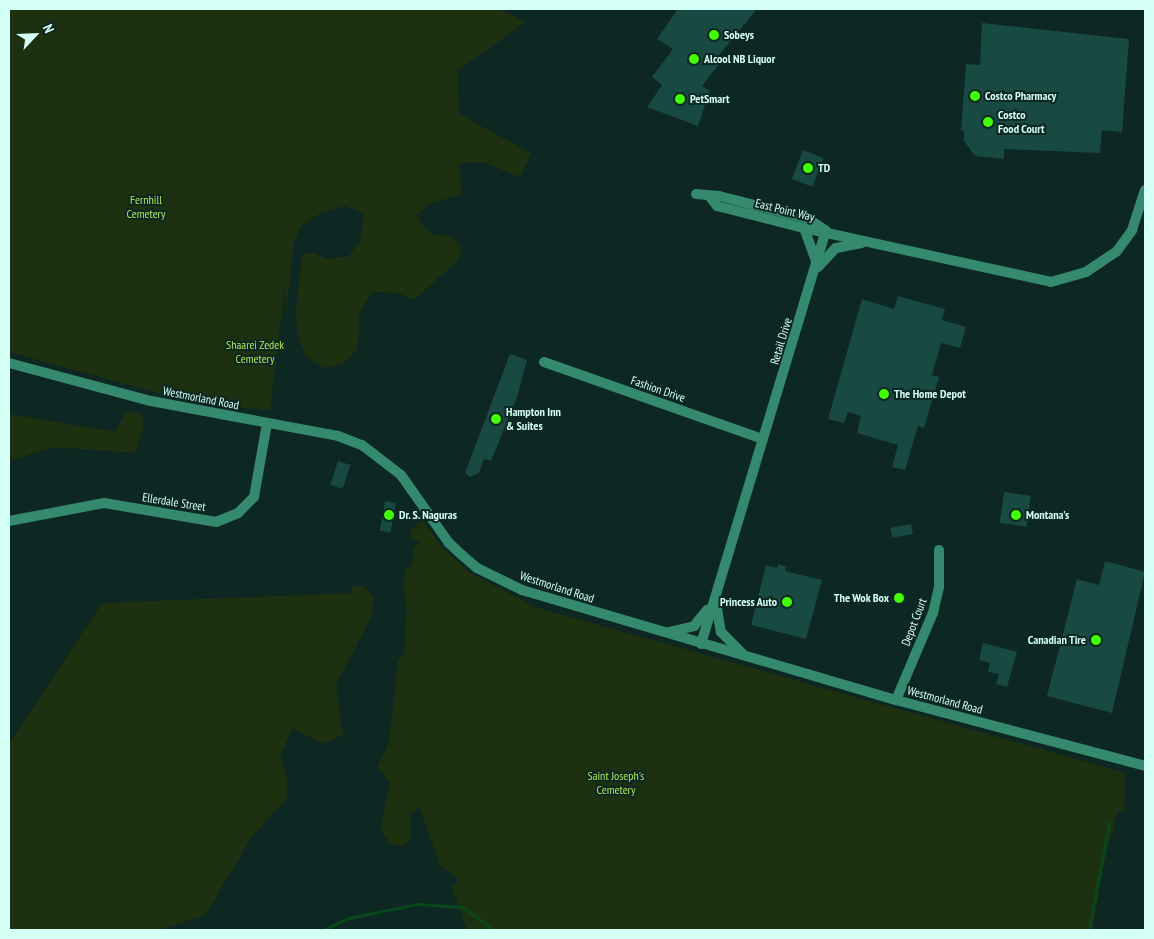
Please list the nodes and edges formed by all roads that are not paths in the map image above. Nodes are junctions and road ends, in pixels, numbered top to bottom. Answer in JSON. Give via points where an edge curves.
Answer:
{"nodes":[{"id":1,"x":1145,"y":190,"type":"edge"},
{"id":2,"x":696,"y":194,"type":"dead end"},
{"id":3,"x":710,"y":197,"type":"junction"},
{"id":4,"x":804,"y":228,"type":"junction"},
{"id":5,"x":826,"y":230,"type":"junction"},
{"id":6,"x":872,"y":242,"type":"junction"},
{"id":7,"x":815,"y":270,"type":"junction"},
{"id":8,"x":9,"y":362,"type":"edge"},
{"id":9,"x":544,"y":362,"type":"dead end"},
{"id":10,"x":266,"y":423,"type":"junction"},
{"id":11,"x":763,"y":439,"type":"junction"},
{"id":12,"x":9,"y":521,"type":"edge"},
{"id":13,"x":939,"y":550,"type":"dead end"},
{"id":14,"x":716,"y":596,"type":"junction"},
{"id":15,"x":661,"y":632,"type":"junction"},
{"id":16,"x":701,"y":644,"type":"junction"},
{"id":17,"x":750,"y":658,"type":"junction"},
{"id":18,"x":896,"y":700,"type":"junction"},
{"id":19,"x":1145,"y":766,"type":"edge"}],
"edges":[{"from":1,"to":6,"type":"street","via":[[1132,230],[1117,251],[1086,272],[1057,279],[1015,274]]},
{"from":2,"to":3,"type":"street","name":"East Point Way"},
{"from":3,"to":4,"type":"street","name":"East Point Way","via":[[717,206]]},
{"from":3,"to":5,"type":"street","name":"East Point Way","via":[[719,196],[809,219]]},
{"from":4,"to":5,"type":"street","name":"East Point Way"},
{"from":4,"to":7,"type":"street","via":[[814,250]]},
{"from":5,"to":6,"type":"street"},
{"from":5,"to":7,"type":"street","name":"Retail Drive"},
{"from":6,"to":7,"type":"street","via":[[836,248]]},
{"from":7,"to":11,"type":"street","name":"Retail Drive"},
{"from":8,"to":10,"type":"street","name":"Westmorland Road","via":[[151,401]]},
{"from":9,"to":11,"type":"street","name":"Fashion Drive"},
{"from":10,"to":12,"type":"street","name":"Ellerdale Street","via":[[254,497],[238,513],[216,522],[104,503]]},
{"from":10,"to":15,"type":"street","name":"Westmorland Road","via":[[342,438],[381,456],[415,493],[449,543],[476,568],[522,590]]},
{"from":11,"to":14,"type":"street","name":"Retail Drive"},
{"from":13,"to":18,"type":"street","name":"Depot Court","via":[[939,586],[933,613]]},
{"from":14,"to":15,"type":"street","via":[[694,626]]},
{"from":14,"to":16,"type":"street","name":"Retail Drive"},
{"from":14,"to":17,"type":"street","via":[[721,632]]},
{"from":15,"to":16,"type":"street","name":"Westmorland Road"},
{"from":16,"to":17,"type":"street","name":"Westmorland Road"},
{"from":17,"to":18,"type":"street","name":"Westmorland Road"},
{"from":18,"to":19,"type":"street","name":"Westmorland Road"}]}
